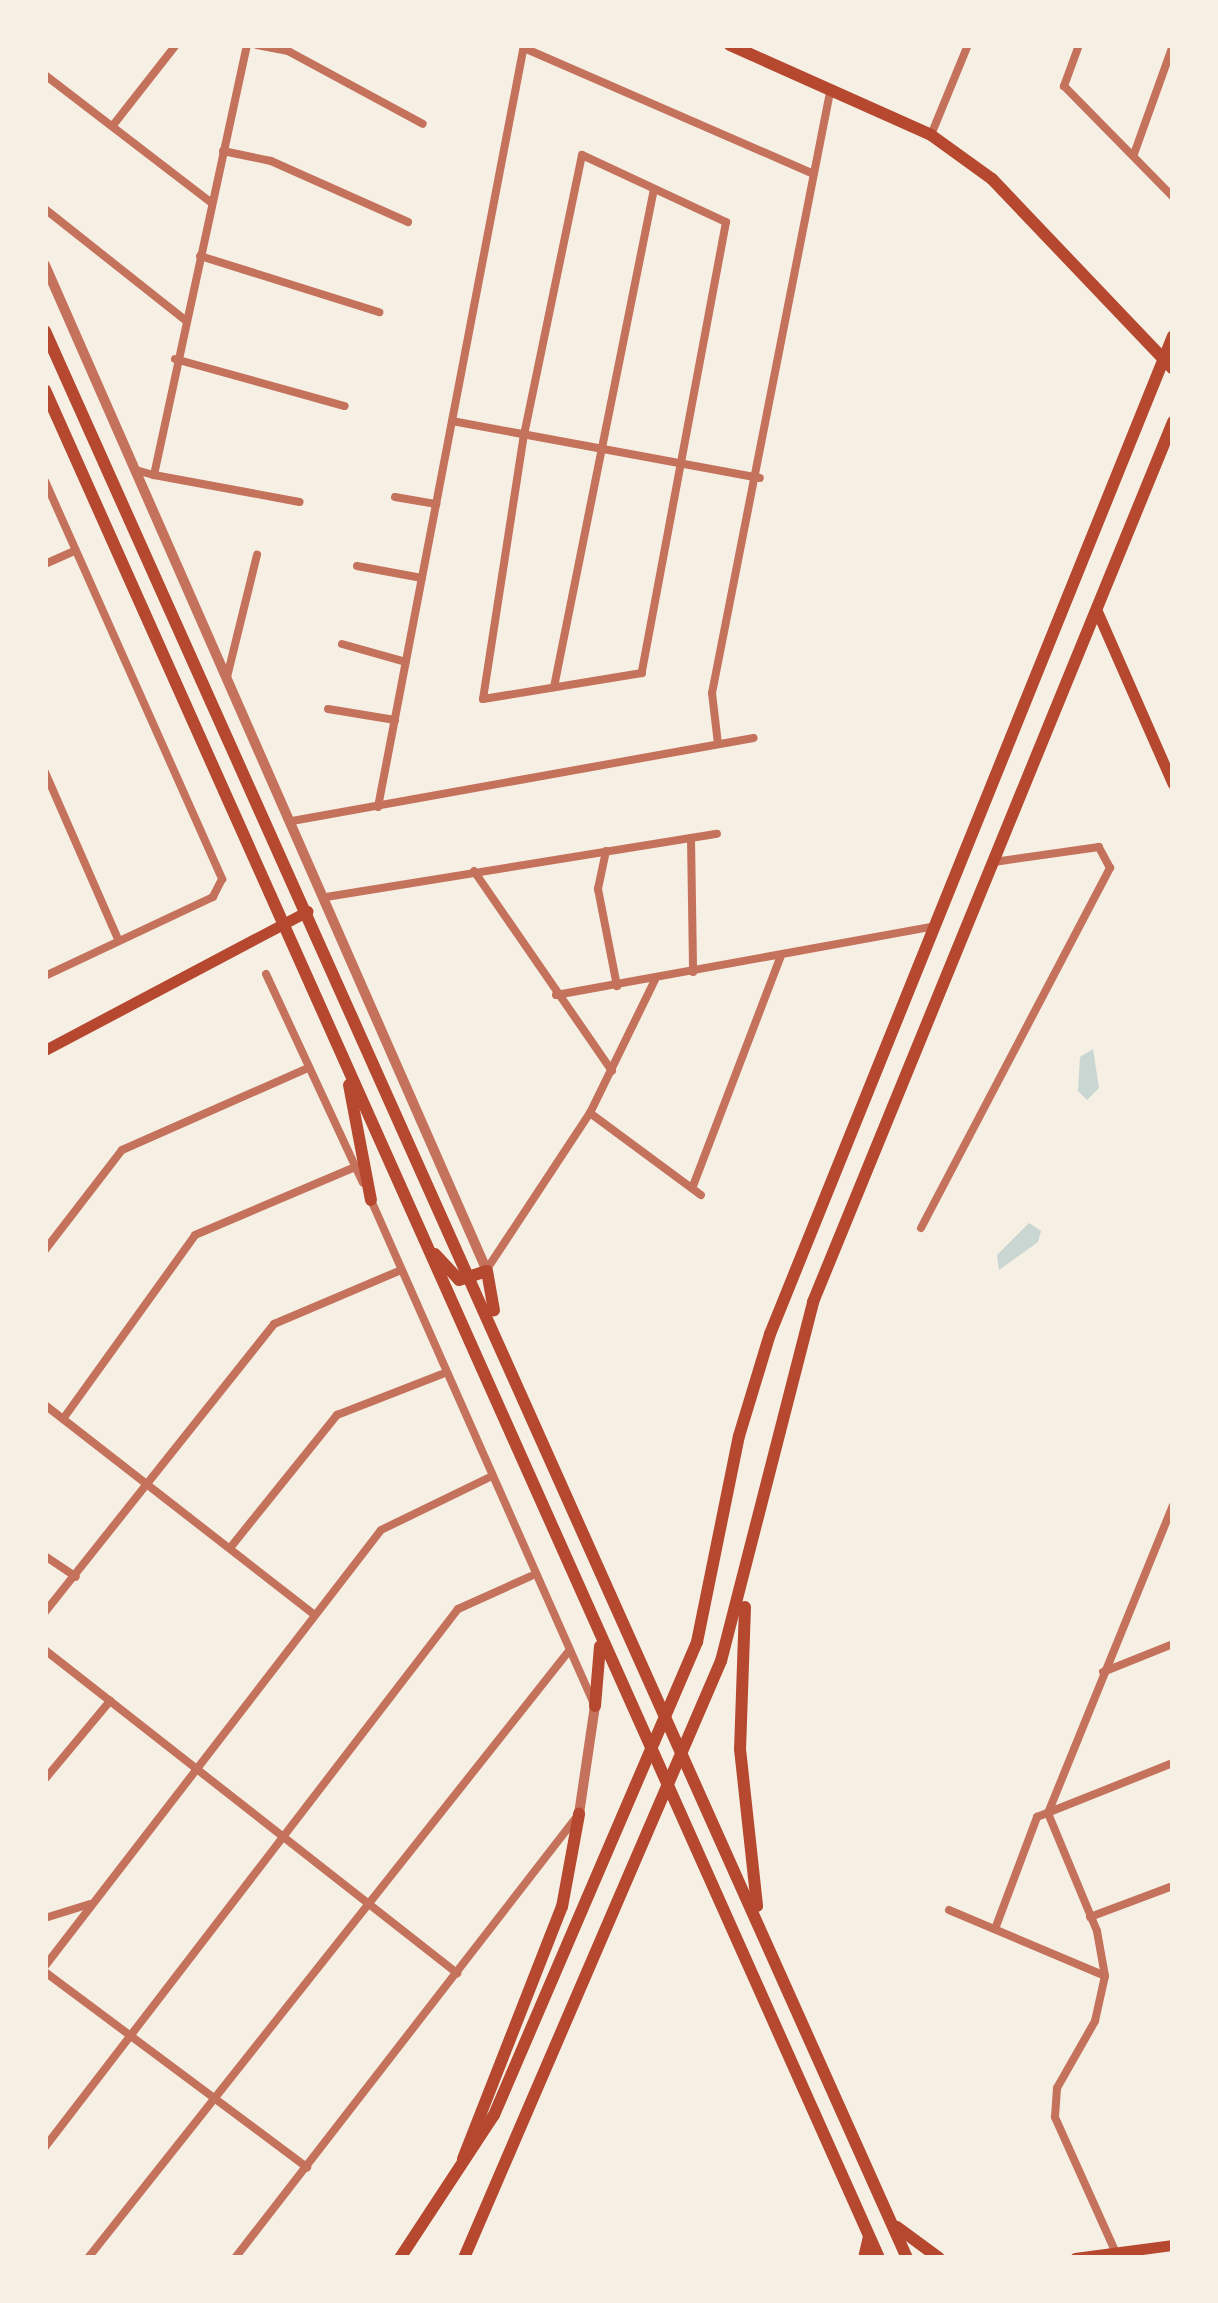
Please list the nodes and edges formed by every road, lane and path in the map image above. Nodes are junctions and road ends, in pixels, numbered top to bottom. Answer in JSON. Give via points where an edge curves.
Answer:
{"nodes":[{"id":1,"x":176,"y":45,"type":"edge"},
{"id":2,"x":247,"y":45,"type":"edge"},
{"id":3,"x":257,"y":45,"type":"edge"},
{"id":4,"x":730,"y":45,"type":"edge"},
{"id":5,"x":968,"y":45,"type":"edge"},
{"id":6,"x":1079,"y":45,"type":"edge"},
{"id":7,"x":1173,"y":45,"type":"edge"},
{"id":8,"x":524,"y":46,"type":"edge"},
{"id":9,"x":45,"y":75,"type":"edge"},
{"id":10,"x":830,"y":92,"type":"junction"},
{"id":11,"x":114,"y":124,"type":"junction"},
{"id":12,"x":423,"y":124,"type":"dead end"},
{"id":13,"x":931,"y":135,"type":"junction"},
{"id":14,"x":223,"y":151,"type":"junction"},
{"id":15,"x":1134,"y":154,"type":"junction"},
{"id":16,"x":812,"y":172,"type":"junction"},
{"id":17,"x":654,"y":189,"type":"junction"},
{"id":18,"x":1173,"y":197,"type":"edge"},
{"id":19,"x":212,"y":203,"type":"junction"},
{"id":20,"x":45,"y":209,"type":"edge"},
{"id":21,"x":408,"y":222,"type":"dead end"},
{"id":22,"x":200,"y":256,"type":"junction"},
{"id":23,"x":45,"y":264,"type":"edge"},
{"id":24,"x":379,"y":312,"type":"dead end"},
{"id":25,"x":185,"y":320,"type":"junction"},
{"id":26,"x":45,"y":331,"type":"edge"},
{"id":27,"x":1173,"y":336,"type":"edge"},
{"id":28,"x":176,"y":359,"type":"junction"},
{"id":29,"x":1168,"y":365,"type":"edge"},
{"id":30,"x":45,"y":390,"type":"edge"},
{"id":31,"x":345,"y":406,"type":"dead end"},
{"id":32,"x":452,"y":421,"type":"junction"},
{"id":33,"x":1173,"y":422,"type":"edge"},
{"id":34,"x":524,"y":434,"type":"junction"},
{"id":35,"x":600,"y":448,"type":"junction"},
{"id":36,"x":678,"y":463,"type":"junction"},
{"id":37,"x":136,"y":470,"type":"junction"},
{"id":38,"x":154,"y":474,"type":"junction"},
{"id":39,"x":760,"y":478,"type":"junction"},
{"id":40,"x":45,"y":482,"type":"edge"},
{"id":41,"x":396,"y":497,"type":"dead end"},
{"id":42,"x":300,"y":502,"type":"dead end"},
{"id":43,"x":436,"y":504,"type":"junction"},
{"id":44,"x":74,"y":551,"type":"junction"},
{"id":45,"x":257,"y":555,"type":"dead end"},
{"id":46,"x":45,"y":564,"type":"edge"},
{"id":47,"x":357,"y":566,"type":"dead end"},
{"id":48,"x":422,"y":578,"type":"junction"},
{"id":49,"x":1096,"y":609,"type":"junction"},
{"id":50,"x":342,"y":644,"type":"dead end"},
{"id":51,"x":406,"y":662,"type":"junction"},
{"id":52,"x":227,"y":677,"type":"junction"},
{"id":53,"x":554,"y":687,"type":"junction"},
{"id":54,"x":328,"y":709,"type":"dead end"},
{"id":55,"x":395,"y":720,"type":"junction"},
{"id":56,"x":754,"y":738,"type":"dead end"},
{"id":57,"x":718,"y":744,"type":"junction"},
{"id":58,"x":45,"y":772,"type":"edge"},
{"id":59,"x":1173,"y":784,"type":"edge"},
{"id":60,"x":378,"y":807,"type":"junction"},
{"id":61,"x":292,"y":821,"type":"junction"},
{"id":62,"x":717,"y":834,"type":"dead end"},
{"id":63,"x":691,"y":838,"type":"junction"},
{"id":64,"x":606,"y":851,"type":"junction"},
{"id":65,"x":990,"y":862,"type":"junction"},
{"id":66,"x":474,"y":871,"type":"junction"},
{"id":67,"x":326,"y":897,"type":"junction"},
{"id":68,"x":308,"y":912,"type":"junction"},
{"id":69,"x":282,"y":922,"type":"junction"},
{"id":70,"x":934,"y":926,"type":"junction"},
{"id":71,"x":119,"y":942,"type":"junction"},
{"id":72,"x":781,"y":956,"type":"junction"},
{"id":73,"x":693,"y":972,"type":"junction"},
{"id":74,"x":266,"y":974,"type":"dead end"},
{"id":75,"x":45,"y":976,"type":"edge"},
{"id":76,"x":655,"y":980,"type":"junction"},
{"id":77,"x":616,"y":986,"type":"junction"},
{"id":78,"x":556,"y":995,"type":"junction"},
{"id":79,"x":45,"y":1050,"type":"edge"},
{"id":80,"x":308,"y":1068,"type":"junction"},
{"id":81,"x":612,"y":1071,"type":"junction"},
{"id":82,"x":348,"y":1078,"type":"junction"},
{"id":83,"x":590,"y":1113,"type":"junction"},
{"id":84,"x":355,"y":1167,"type":"junction"},
{"id":85,"x":693,"y":1186,"type":"junction"},
{"id":86,"x":701,"y":1195,"type":"dead end"},
{"id":87,"x":371,"y":1200,"type":"junction"},
{"id":88,"x":414,"y":1224,"type":"junction"},
{"id":89,"x":921,"y":1228,"type":"dead end"},
{"id":90,"x":46,"y":1248,"type":"edge"},
{"id":91,"x":401,"y":1270,"type":"junction"},
{"id":92,"x":480,"y":1275,"type":"junction"},
{"id":93,"x":442,"y":1374,"type":"junction"},
{"id":94,"x":45,"y":1405,"type":"edge"},
{"id":95,"x":63,"y":1418,"type":"junction"},
{"id":96,"x":488,"y":1478,"type":"junction"},
{"id":97,"x":148,"y":1484,"type":"junction"},
{"id":98,"x":1173,"y":1504,"type":"edge"},
{"id":99,"x":1173,"y":1524,"type":"edge"},
{"id":100,"x":1163,"y":1528,"type":"junction"},
{"id":101,"x":230,"y":1548,"type":"junction"},
{"id":102,"x":45,"y":1556,"type":"edge"},
{"id":103,"x":747,"y":1570,"type":"junction"},
{"id":104,"x":531,"y":1576,"type":"junction"},
{"id":105,"x":76,"y":1577,"type":"junction"},
{"id":106,"x":45,"y":1612,"type":"edge"},
{"id":107,"x":313,"y":1614,"type":"junction"},
{"id":108,"x":600,"y":1643,"type":"junction"},
{"id":109,"x":1173,"y":1644,"type":"edge"},
{"id":110,"x":45,"y":1650,"type":"edge"},
{"id":111,"x":569,"y":1651,"type":"junction"},
{"id":112,"x":1101,"y":1672,"type":"junction"},
{"id":113,"x":110,"y":1701,"type":"junction"},
{"id":114,"x":595,"y":1706,"type":"junction"},
{"id":115,"x":1173,"y":1763,"type":"edge"},
{"id":116,"x":193,"y":1767,"type":"junction"},
{"id":117,"x":45,"y":1779,"type":"edge"},
{"id":118,"x":1048,"y":1813,"type":"junction"},
{"id":119,"x":579,"y":1814,"type":"junction"},
{"id":120,"x":283,"y":1837,"type":"junction"},
{"id":121,"x":1172,"y":1889,"type":"edge"},
{"id":122,"x":90,"y":1904,"type":"junction"},
{"id":123,"x":372,"y":1907,"type":"junction"},
{"id":124,"x":949,"y":1910,"type":"dead end"},
{"id":125,"x":1090,"y":1916,"type":"junction"},
{"id":126,"x":45,"y":1918,"type":"edge"},
{"id":127,"x":758,"y":1918,"type":"junction"},
{"id":128,"x":995,"y":1929,"type":"junction"},
{"id":129,"x":45,"y":1969,"type":"edge"},
{"id":130,"x":457,"y":1973,"type":"junction"},
{"id":131,"x":1105,"y":1976,"type":"junction"},
{"id":132,"x":132,"y":2034,"type":"junction"},
{"id":133,"x":221,"y":2096,"type":"junction"},
{"id":134,"x":45,"y":2147,"type":"edge"},
{"id":135,"x":306,"y":2168,"type":"junction"},
{"id":136,"x":460,"y":2171,"type":"junction"},
{"id":137,"x":890,"y":2218,"type":"junction"},
{"id":138,"x":869,"y":2238,"type":"junction"},
{"id":139,"x":1173,"y":2245,"type":"edge"},
{"id":140,"x":1118,"y":2255,"type":"edge"},
{"id":141,"x":88,"y":2258,"type":"edge"},
{"id":142,"x":234,"y":2258,"type":"edge"},
{"id":143,"x":400,"y":2258,"type":"edge"},
{"id":144,"x":464,"y":2258,"type":"edge"},
{"id":145,"x":864,"y":2258,"type":"edge"},
{"id":146,"x":878,"y":2258,"type":"edge"},
{"id":147,"x":908,"y":2258,"type":"edge"},
{"id":148,"x":939,"y":2258,"type":"edge"},
{"id":149,"x":1075,"y":2258,"type":"edge"}],
"edges":[{"from":1,"to":11,"type":"street"},
{"from":2,"to":14,"type":"street"},
{"from":3,"to":12,"type":"street","via":[[288,51]]},
{"from":4,"to":10,"type":"main road"},
{"from":5,"to":13,"type":"street"},
{"from":6,"to":15,"type":"street","via":[[1064,86]]},
{"from":7,"to":15,"type":"street"},
{"from":8,"to":16,"type":"street"},
{"from":8,"to":32,"type":"street"},
{"from":9,"to":11,"type":"street"},
{"from":10,"to":13,"type":"main road"},
{"from":10,"to":16,"type":"street"},
{"from":11,"to":19,"type":"street"},
{"from":13,"to":29,"type":"main road","via":[[992,179]]},
{"from":14,"to":19,"type":"street"},
{"from":14,"to":21,"type":"street","via":[[271,160]]},
{"from":15,"to":18,"type":"street"},
{"from":16,"to":39,"type":"street"},
{"from":17,"to":34,"type":"street","via":[[582,156]]},
{"from":17,"to":35,"type":"street"},
{"from":17,"to":36,"type":"street","via":[[726,222]]},
{"from":19,"to":22,"type":"street"},
{"from":20,"to":25,"type":"street"},
{"from":22,"to":24,"type":"street"},
{"from":22,"to":25,"type":"street"},
{"from":23,"to":37,"type":"street"},
{"from":25,"to":28,"type":"street"},
{"from":26,"to":68,"type":"main road"},
{"from":27,"to":29,"type":"main road"},
{"from":28,"to":31,"type":"street"},
{"from":28,"to":38,"type":"street"},
{"from":29,"to":70,"type":"main road"},
{"from":30,"to":69,"type":"main road"},
{"from":32,"to":34,"type":"street"},
{"from":32,"to":43,"type":"street"},
{"from":33,"to":49,"type":"main road"},
{"from":34,"to":35,"type":"street"},
{"from":34,"to":53,"type":"street","via":[[483,699]]},
{"from":35,"to":36,"type":"street"},
{"from":35,"to":53,"type":"street"},
{"from":36,"to":39,"type":"street"},
{"from":36,"to":53,"type":"street","via":[[642,673]]},
{"from":37,"to":38,"type":"street"},
{"from":37,"to":52,"type":"street"},
{"from":38,"to":42,"type":"street"},
{"from":39,"to":57,"type":"street","via":[[712,693]]},
{"from":40,"to":44,"type":"street"},
{"from":41,"to":43,"type":"street"},
{"from":43,"to":48,"type":"street"},
{"from":44,"to":46,"type":"street"},
{"from":44,"to":71,"type":"street","via":[[222,873],[213,898]]},
{"from":45,"to":52,"type":"street"},
{"from":47,"to":48,"type":"street"},
{"from":48,"to":51,"type":"street"},
{"from":49,"to":59,"type":"main road"},
{"from":49,"to":65,"type":"main road"},
{"from":50,"to":51,"type":"street"},
{"from":51,"to":55,"type":"street"},
{"from":52,"to":61,"type":"street"},
{"from":54,"to":55,"type":"street"},
{"from":55,"to":60,"type":"street"},
{"from":56,"to":57,"type":"street"},
{"from":57,"to":60,"type":"street"},
{"from":58,"to":71,"type":"street"},
{"from":60,"to":61,"type":"street"},
{"from":61,"to":67,"type":"street"},
{"from":62,"to":63,"type":"street"},
{"from":63,"to":64,"type":"street"},
{"from":63,"to":73,"type":"street"},
{"from":64,"to":66,"type":"street"},
{"from":64,"to":77,"type":"street","via":[[598,889]]},
{"from":65,"to":89,"type":"street","via":[[1099,847],[1108,876]]},
{"from":65,"to":103,"type":"main road","via":[[800,1339]]},
{"from":66,"to":67,"type":"street"},
{"from":66,"to":78,"type":"street"},
{"from":67,"to":92,"type":"street"},
{"from":68,"to":69,"type":"main road"},
{"from":68,"to":92,"type":"main road"},
{"from":69,"to":79,"type":"main road"},
{"from":69,"to":82,"type":"main road"},
{"from":70,"to":72,"type":"street"},
{"from":70,"to":136,"type":"main road","via":[[761,1361],[714,1587],[682,1677],[494,2115]]},
{"from":71,"to":75,"type":"street"},
{"from":72,"to":73,"type":"street"},
{"from":72,"to":85,"type":"street"},
{"from":73,"to":76,"type":"street"},
{"from":74,"to":80,"type":"street"},
{"from":76,"to":77,"type":"street"},
{"from":76,"to":81,"type":"street"},
{"from":77,"to":78,"type":"street"},
{"from":78,"to":81,"type":"street"},
{"from":80,"to":84,"type":"street"},
{"from":80,"to":90,"type":"street","via":[[122,1150]]},
{"from":81,"to":83,"type":"street"},
{"from":82,"to":87,"type":"main road"},
{"from":82,"to":88,"type":"main road"},
{"from":83,"to":85,"type":"street"},
{"from":83,"to":92,"type":"street"},
{"from":84,"to":87,"type":"street"},
{"from":84,"to":95,"type":"street","via":[[195,1235]]},
{"from":85,"to":86,"type":"street"},
{"from":87,"to":91,"type":"street"},
{"from":88,"to":92,"type":"main road","via":[[448,1273]]},
{"from":88,"to":108,"type":"main road"},
{"from":91,"to":93,"type":"street"},
{"from":91,"to":97,"type":"street","via":[[274,1324]]},
{"from":92,"to":127,"type":"main road","via":[[499,1337]]},
{"from":93,"to":96,"type":"street"},
{"from":93,"to":101,"type":"street","via":[[337,1415]]},
{"from":94,"to":95,"type":"street"},
{"from":95,"to":97,"type":"street"},
{"from":96,"to":104,"type":"street"},
{"from":96,"to":107,"type":"street","via":[[392,1520]]},
{"from":97,"to":101,"type":"street"},
{"from":97,"to":105,"type":"street"},
{"from":98,"to":100,"type":"street"},
{"from":99,"to":100,"type":"street"},
{"from":100,"to":112,"type":"street"},
{"from":101,"to":107,"type":"street"},
{"from":102,"to":105,"type":"street"},
{"from":103,"to":127,"type":"main road","via":[[740,1749]]},
{"from":103,"to":144,"type":"main road","via":[[643,1852]]},
{"from":104,"to":111,"type":"street"},
{"from":104,"to":120,"type":"street","via":[[458,1610]]},
{"from":105,"to":106,"type":"street"},
{"from":107,"to":116,"type":"street"},
{"from":108,"to":114,"type":"main road"},
{"from":108,"to":138,"type":"main road"},
{"from":109,"to":112,"type":"street"},
{"from":110,"to":113,"type":"street"},
{"from":111,"to":114,"type":"street"},
{"from":111,"to":123,"type":"street"},
{"from":112,"to":118,"type":"street"},
{"from":113,"to":116,"type":"street"},
{"from":113,"to":117,"type":"street"},
{"from":114,"to":119,"type":"street"},
{"from":115,"to":118,"type":"street"},
{"from":116,"to":120,"type":"street"},
{"from":116,"to":122,"type":"street"},
{"from":118,"to":125,"type":"street"},
{"from":118,"to":128,"type":"street","via":[[1036,1817]]},
{"from":119,"to":130,"type":"street"},
{"from":119,"to":136,"type":"main road","via":[[562,1908]]},
{"from":120,"to":123,"type":"street"},
{"from":120,"to":132,"type":"street"},
{"from":121,"to":125,"type":"street"},
{"from":122,"to":126,"type":"street"},
{"from":122,"to":129,"type":"street"},
{"from":123,"to":130,"type":"street"},
{"from":123,"to":133,"type":"street"},
{"from":124,"to":128,"type":"street"},
{"from":125,"to":131,"type":"street"},
{"from":127,"to":137,"type":"main road"},
{"from":128,"to":131,"type":"street"},
{"from":129,"to":132,"type":"street"},
{"from":130,"to":135,"type":"street"},
{"from":131,"to":140,"type":"street","via":[[1096,2021],[1054,2107]]},
{"from":132,"to":133,"type":"street"},
{"from":132,"to":134,"type":"street"},
{"from":133,"to":135,"type":"street"},
{"from":133,"to":141,"type":"street"},
{"from":135,"to":142,"type":"street"},
{"from":136,"to":143,"type":"main road"},
{"from":137,"to":147,"type":"main road"},
{"from":137,"to":148,"type":"main road"},
{"from":138,"to":145,"type":"main road"},
{"from":138,"to":146,"type":"main road"},
{"from":139,"to":140,"type":"main road"},
{"from":140,"to":149,"type":"main road"}]}
